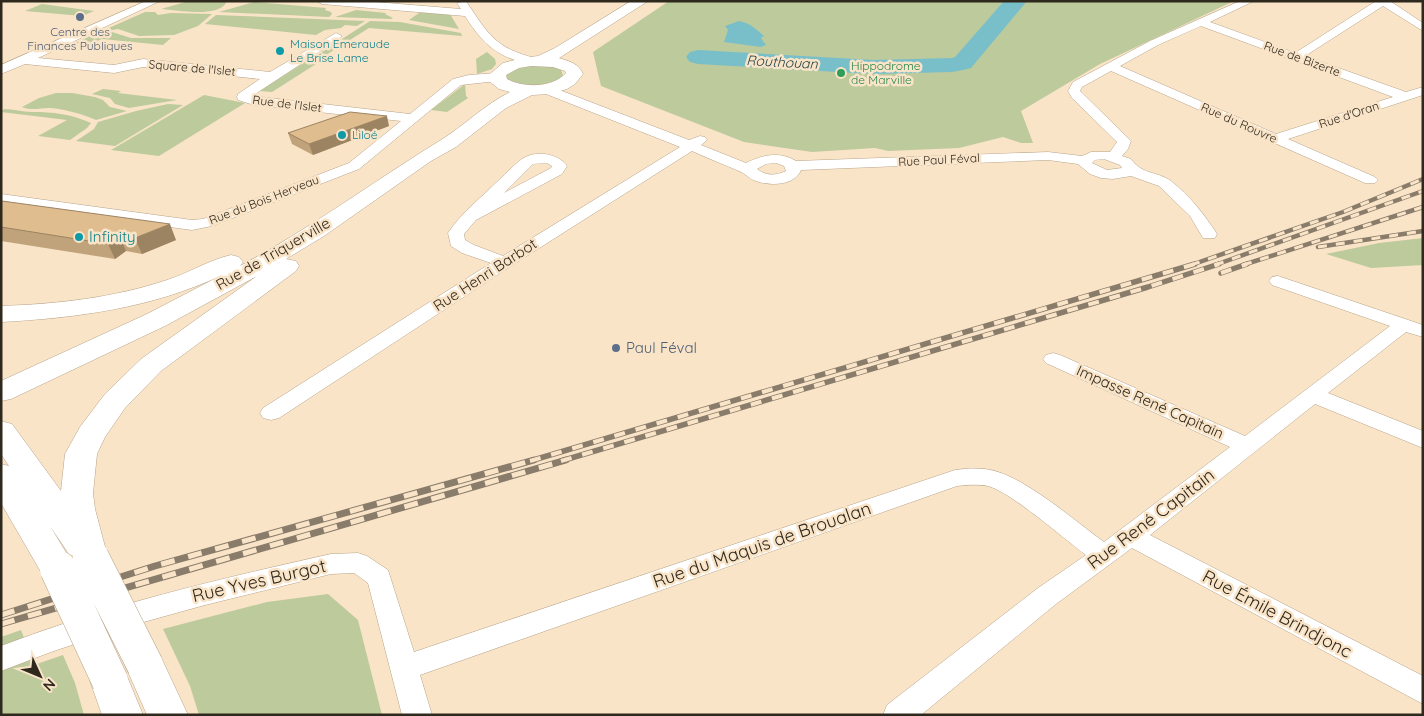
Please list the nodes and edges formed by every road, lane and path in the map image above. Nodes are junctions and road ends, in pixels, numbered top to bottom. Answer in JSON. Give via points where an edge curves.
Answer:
{"nodes":[{"id":1,"x":155,"y":1,"type":"edge"},
{"id":2,"x":322,"y":1,"type":"edge"},
{"id":3,"x":461,"y":1,"type":"edge"},
{"id":4,"x":641,"y":1,"type":"edge"},
{"id":5,"x":656,"y":1,"type":"edge"},
{"id":6,"x":1249,"y":1,"type":"edge"},
{"id":7,"x":1384,"y":2,"type":"edge"},
{"id":8,"x":468,"y":13,"type":"junction"},
{"id":9,"x":1199,"y":22,"type":"junction"},
{"id":10,"x":1423,"y":28,"type":"edge"},
{"id":11,"x":336,"y":36,"type":"dead end"},
{"id":12,"x":496,"y":49,"type":"junction"},
{"id":13,"x":1296,"y":57,"type":"junction"},
{"id":14,"x":22,"y":60,"type":"junction"},
{"id":15,"x":536,"y":61,"type":"junction"},
{"id":16,"x":565,"y":65,"type":"junction"},
{"id":17,"x":1109,"y":66,"type":"junction"},
{"id":18,"x":1,"y":70,"type":"edge"},
{"id":19,"x":272,"y":76,"type":"junction"},
{"id":20,"x":501,"y":76,"type":"junction"},
{"id":21,"x":536,"y":89,"type":"junction"},
{"id":22,"x":1423,"y":91,"type":"edge"},
{"id":23,"x":1406,"y":97,"type":"junction"},
{"id":24,"x":413,"y":118,"type":"junction"},
{"id":25,"x":1275,"y":139,"type":"junction"},
{"id":26,"x":448,"y":143,"type":"junction"},
{"id":27,"x":694,"y":143,"type":"junction"},
{"id":28,"x":1113,"y":157,"type":"junction"},
{"id":29,"x":1085,"y":161,"type":"junction"},
{"id":30,"x":1130,"y":170,"type":"junction"},
{"id":31,"x":385,"y":172,"type":"junction"},
{"id":32,"x":1370,"y":180,"type":"dead end"},
{"id":33,"x":1,"y":199,"type":"edge"},
{"id":34,"x":470,"y":216,"type":"junction"},
{"id":35,"x":1209,"y":234,"type":"dead end"},
{"id":36,"x":505,"y":262,"type":"junction"},
{"id":37,"x":1278,"y":281,"type":"dead end"},
{"id":38,"x":1,"y":314,"type":"edge"},
{"id":39,"x":1414,"y":327,"type":"edge"},
{"id":40,"x":1053,"y":359,"type":"dead end"},
{"id":41,"x":1,"y":385,"type":"edge"},
{"id":42,"x":1,"y":392,"type":"edge"},
{"id":43,"x":1313,"y":395,"type":"junction"},
{"id":44,"x":271,"y":413,"type":"dead end"},
{"id":45,"x":1,"y":431,"type":"edge"},
{"id":46,"x":1423,"y":440,"type":"edge"},
{"id":47,"x":1246,"y":446,"type":"junction"},
{"id":48,"x":1,"y":475,"type":"edge"},
{"id":49,"x":1131,"y":536,"type":"junction"},
{"id":50,"x":1104,"y":556,"type":"junction"},
{"id":51,"x":74,"y":564,"type":"junction"},
{"id":52,"x":1,"y":659,"type":"edge"},
{"id":53,"x":404,"y":668,"type":"junction"},
{"id":54,"x":126,"y":687,"type":"edge"},
{"id":55,"x":1423,"y":691,"type":"edge"},
{"id":56,"x":168,"y":715,"type":"edge"},
{"id":57,"x":417,"y":715,"type":"edge"},
{"id":58,"x":898,"y":715,"type":"edge"}],
"edges":[{"from":1,"to":14,"type":"street"},
{"from":2,"to":8,"type":"street"},
{"from":3,"to":8,"type":"street"},
{"from":4,"to":16,"type":"main road"},
{"from":5,"to":16,"type":"main road","via":[[569,57]]},
{"from":6,"to":9,"type":"street"},
{"from":7,"to":10,"type":"street"},
{"from":7,"to":13,"type":"street"},
{"from":8,"to":12,"type":"street"},
{"from":9,"to":13,"type":"street","name":"Rue de Bizerte"},
{"from":9,"to":17,"type":"street"},
{"from":11,"to":19,"type":"street","name":"Rue de l’Islet"},
{"from":12,"to":15,"type":"street"},
{"from":12,"to":16,"type":"street"},
{"from":12,"to":20,"type":"street"},
{"from":13,"to":23,"type":"street","name":"Rue de Bizerte"},
{"from":14,"to":18,"type":"street"},
{"from":14,"to":19,"type":"street","name":"Square de l'Islet","via":[[114,69],[143,63]]},
{"from":15,"to":16,"type":"main road"},
{"from":15,"to":20,"type":"main road"},
{"from":16,"to":21,"type":"main road","name":"Rue de Triquerville"},
{"from":16,"to":27,"type":"street","via":[[580,91]]},
{"from":17,"to":25,"type":"street","name":"Rue du Rouvre"},
{"from":17,"to":28,"type":"street","via":[[1077,85],[1074,91],[1124,141]]},
{"from":19,"to":24,"type":"street","name":"Rue de l’Islet","via":[[243,97],[254,101]]},
{"from":20,"to":21,"type":"main road","via":[[515,89]]},
{"from":20,"to":24,"type":"street","name":"Rue du Bois Herveau","via":[[457,82]]},
{"from":20,"to":31,"type":"main road","name":"Rue de Triquerville","via":[[487,100]]},
{"from":21,"to":26,"type":"main road","name":"Rue de Triquerville","via":[[500,104]]},
{"from":21,"to":27,"type":"street"},
{"from":22,"to":23,"type":"street","name":"Rue d'Oran"},
{"from":23,"to":25,"type":"street","name":"Rue d'Oran"},
{"from":24,"to":33,"type":"street","name":"Rue du Bois Herveau","via":[[354,166],[206,223],[192,225]]},
{"from":25,"to":32,"type":"street","name":"Rue du Rouvre"},
{"from":26,"to":42,"type":"main road","name":"Rue de Triquerville","via":[[258,266],[156,320]]},
{"from":26,"to":51,"type":"main road","via":[[433,158],[151,365],[115,401],[81,454]]},
{"from":27,"to":29,"type":"street","name":"Rue Paul Féval","via":[[753,166],[757,176],[776,179],[792,174],[793,166],[1048,156]]},
{"from":27,"to":36,"type":"street","name":"Rue Henri Barbot"},
{"from":28,"to":29,"type":"street","via":[[1098,155]]},
{"from":28,"to":30,"type":"street","via":[[1126,162]]},
{"from":29,"to":30,"type":"street","via":[[1088,167],[1107,174],[1120,175]]},
{"from":30,"to":35,"type":"street","via":[[1164,182],[1196,213]]},
{"from":31,"to":38,"type":"main road","via":[[253,250],[221,267],[176,284],[127,300],[79,309]]},
{"from":31,"to":41,"type":"main road","name":"Rue de Triquerville","via":[[308,229],[251,263],[150,316]]},
{"from":34,"to":34,"type":"street","via":[[528,161],[546,158],[558,162],[557,171]]},
{"from":34,"to":36,"type":"street","via":[[456,233],[456,242]]},
{"from":36,"to":44,"type":"street","name":"Rue Henri Barbot"},
{"from":37,"to":39,"type":"street"},
{"from":39,"to":43,"type":"street","name":"Rue René Capitain"},
{"from":40,"to":47,"type":"street","name":"Impasse René Capitain"},
{"from":43,"to":46,"type":"street"},
{"from":43,"to":47,"type":"street","name":"Rue René Capitain"},
{"from":45,"to":51,"type":"main road"},
{"from":47,"to":49,"type":"street","name":"Rue René Capitain"},
{"from":48,"to":51,"type":"main road"},
{"from":49,"to":50,"type":"street","name":"Rue René Capitain"},
{"from":49,"to":55,"type":"street","name":"Rue Émile Brindjonc"},
{"from":50,"to":53,"type":"street","name":"Rue du Maquis de Broualan","via":[[1002,483],[972,476],[955,478]]},
{"from":50,"to":58,"type":"street","name":"Rue René Capitain","via":[[1048,596]]},
{"from":51,"to":54,"type":"main road","bridge":true},
{"from":52,"to":53,"type":"street","name":"Rue Yves Burgot","via":[[42,642],[164,604],[331,564],[358,562],[379,577]]},
{"from":53,"to":57,"type":"street","name":"Rue Yves Burgot"},
{"from":54,"to":56,"type":"main road"}]}
